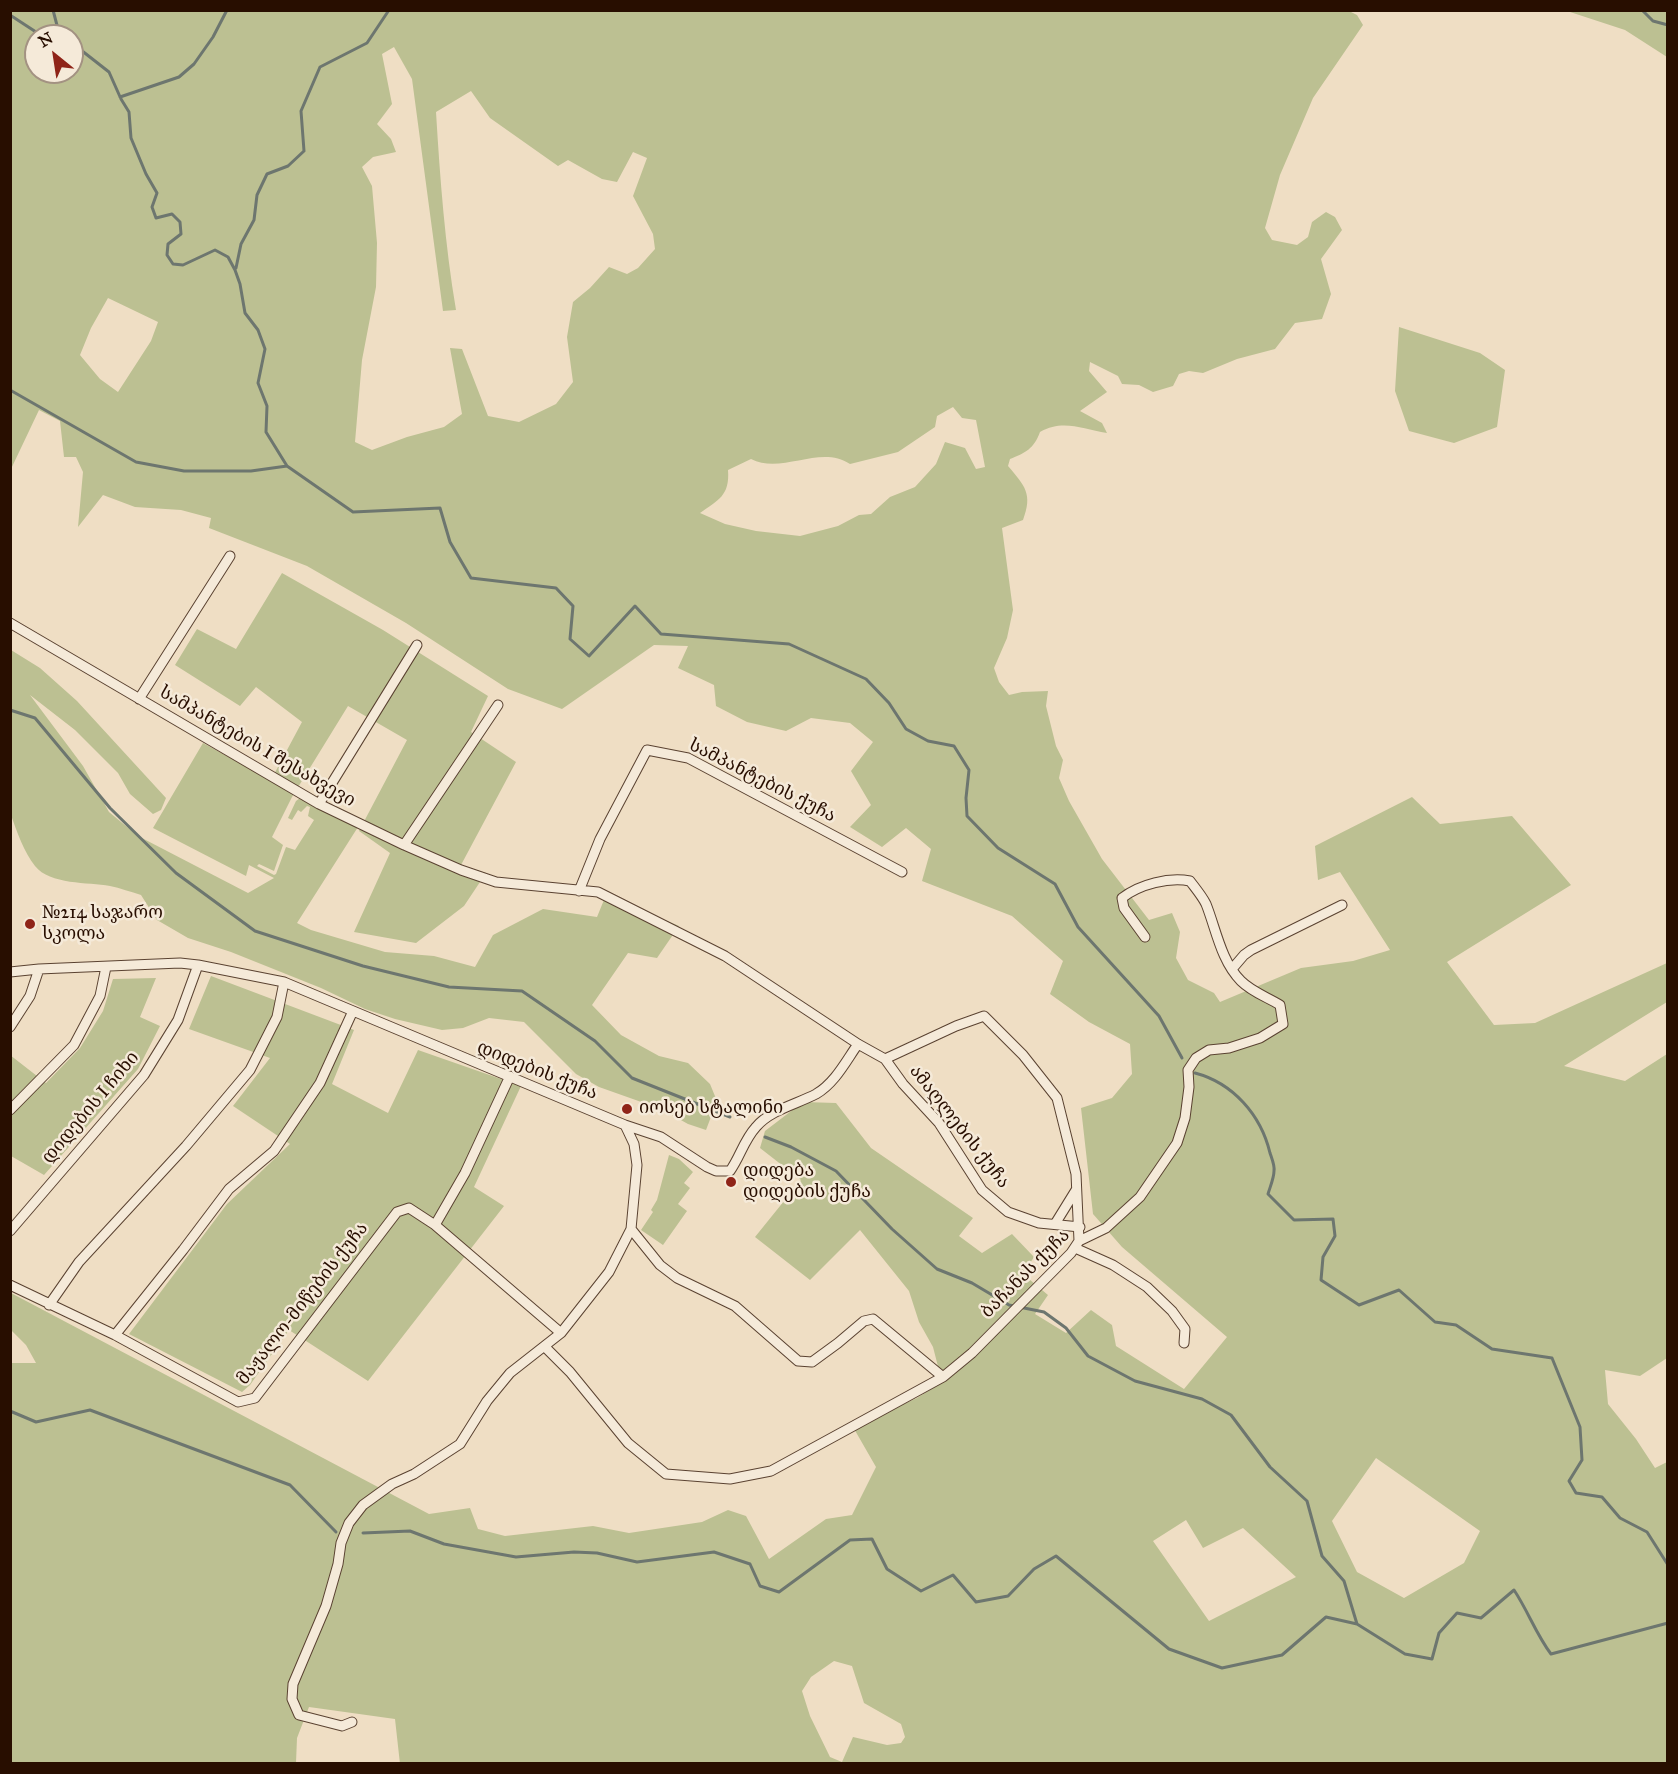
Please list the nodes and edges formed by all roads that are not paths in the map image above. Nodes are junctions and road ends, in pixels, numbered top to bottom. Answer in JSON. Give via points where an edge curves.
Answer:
{"nodes":[{"id":1,"x":230,"y":556,"type":"dead end"},
{"id":2,"x":10,"y":623,"type":"edge"},
{"id":3,"x":417,"y":645,"type":"dead end"},
{"id":4,"x":139,"y":699,"type":"junction"},
{"id":5,"x":498,"y":705,"type":"dead end"},
{"id":6,"x":320,"y":804,"type":"junction"},
{"id":7,"x":404,"y":844,"type":"junction"},
{"id":8,"x":902,"y":872,"type":"dead end"},
{"id":9,"x":579,"y":891,"type":"junction"},
{"id":10,"x":1342,"y":904,"type":"dead end"},
{"id":11,"x":1145,"y":937,"type":"dead end"},
{"id":12,"x":198,"y":965,"type":"junction"},
{"id":13,"x":106,"y":967,"type":"junction"},
{"id":14,"x":39,"y":969,"type":"junction"},
{"id":15,"x":1232,"y":969,"type":"junction"},
{"id":16,"x":10,"y":972,"type":"edge"},
{"id":17,"x":284,"y":982,"type":"junction"},
{"id":18,"x":352,"y":1012,"type":"junction"},
{"id":19,"x":10,"y":1027,"type":"edge"},
{"id":20,"x":858,"y":1044,"type":"junction"},
{"id":21,"x":885,"y":1059,"type":"junction"},
{"id":22,"x":510,"y":1076,"type":"junction"},
{"id":23,"x":10,"y":1110,"type":"edge"},
{"id":24,"x":625,"y":1125,"type":"junction"},
{"id":25,"x":1077,"y":1189,"type":"junction"},
{"id":26,"x":1055,"y":1224,"type":"junction"},
{"id":27,"x":435,"y":1225,"type":"junction"},
{"id":28,"x":1080,"y":1227,"type":"junction"},
{"id":29,"x":631,"y":1229,"type":"junction"},
{"id":30,"x":10,"y":1231,"type":"edge"},
{"id":31,"x":1077,"y":1244,"type":"junction"},
{"id":32,"x":10,"y":1285,"type":"edge"},
{"id":33,"x":49,"y":1305,"type":"junction"},
{"id":34,"x":561,"y":1333,"type":"junction"},
{"id":35,"x":115,"y":1335,"type":"junction"},
{"id":36,"x":1184,"y":1343,"type":"dead end"},
{"id":37,"x":545,"y":1347,"type":"junction"},
{"id":38,"x":943,"y":1377,"type":"junction"},
{"id":39,"x":352,"y":1722,"type":"dead end"}],
"edges":[{"from":1,"to":4,"type":"street"},
{"from":2,"to":4,"type":"street","name":"სამპანტების I შესახვევი"},
{"from":3,"to":6,"type":"street"},
{"from":4,"to":6,"type":"street","name":"სამპანტების I შესახვევი"},
{"from":5,"to":7,"type":"street"},
{"from":6,"to":7,"type":"street","name":"სამპანტების I შესახვევი"},
{"from":7,"to":9,"type":"street","name":"სამპანტების I შესახვევი","via":[[496,882]]},
{"from":8,"to":9,"type":"street","name":"სამპანტების ქუჩა","via":[[688,758],[647,750],[600,839]]},
{"from":9,"to":20,"type":"street","via":[[598,892],[725,956]]},
{"from":10,"to":15,"type":"street","via":[[1251,950]]},
{"from":11,"to":15,"type":"street","name":"ბაჩანას ქუჩა","via":[[1124,908],[1122,897],[1131,890],[1175,879],[1190,881],[1202,897]]},
{"from":12,"to":13,"type":"street","name":"დიდების ქუჩა"},
{"from":12,"to":17,"type":"street","name":"დიდების ქუჩა"},
{"from":12,"to":30,"type":"street","name":"დიდების I ჩიხი","via":[[178,1020],[144,1075]]},
{"from":13,"to":14,"type":"street","name":"დიდების ქუჩა"},
{"from":13,"to":23,"type":"street","via":[[100,996],[74,1044]]},
{"from":14,"to":16,"type":"street","name":"დიდების ქუჩა"},
{"from":14,"to":19,"type":"street","via":[[30,996]]},
{"from":15,"to":31,"type":"street","name":"ბაჩანას ქუჩა","via":[[1257,993],[1280,1005],[1282,1024],[1260,1038],[1209,1050],[1196,1058],[1188,1070],[1185,1118],[1177,1143],[1140,1197],[1106,1228]]},
{"from":17,"to":18,"type":"street","name":"დიდების ქუჩა"},
{"from":17,"to":33,"type":"street","via":[[277,1017],[250,1070],[186,1146],[78,1262]]},
{"from":18,"to":22,"type":"street","name":"დიდების ქუჩა"},
{"from":18,"to":35,"type":"street","via":[[320,1083],[274,1151],[230,1189]]},
{"from":20,"to":21,"type":"street"},
{"from":20,"to":24,"type":"street","name":"დიდების ქუჩა","via":[[833,1080],[819,1092],[756,1126],[730,1171],[716,1171],[661,1137]]},
{"from":21,"to":25,"type":"street","via":[[984,1016],[1023,1055],[1057,1098]]},
{"from":21,"to":26,"type":"street","name":"ამაღლების ქუჩა","via":[[939,1123],[982,1190],[1008,1212]]},
{"from":22,"to":24,"type":"street","name":"დიდების ქუჩა"},
{"from":22,"to":27,"type":"street","via":[[465,1173]]},
{"from":24,"to":29,"type":"street","via":[[634,1144],[637,1165]]},
{"from":25,"to":26,"type":"street"},
{"from":25,"to":28,"type":"street"},
{"from":26,"to":28,"type":"street","name":"ამაღლების ქუჩა"},
{"from":27,"to":34,"type":"street","name":"მაჟალო-მიწების ქუჩა"},
{"from":27,"to":35,"type":"street","name":"მაჟალო-მიწების ქუჩა","via":[[409,1208],[397,1212],[255,1398],[238,1402]]},
{"from":28,"to":31,"type":"street"},
{"from":29,"to":34,"type":"street","via":[[609,1272]]},
{"from":29,"to":38,"type":"street","via":[[660,1265],[677,1278],[735,1306],[798,1360],[812,1362],[864,1321],[873,1319]]},
{"from":31,"to":36,"type":"street","via":[[1147,1287],[1185,1329]]},
{"from":31,"to":38,"type":"street","name":"ბაჩანას ქუჩა","via":[[972,1353]]},
{"from":32,"to":33,"type":"street","name":"მაჟალო-მიწების ქუჩა"},
{"from":33,"to":35,"type":"street","name":"მაჟალო-მიწების ქუჩა"},
{"from":34,"to":37,"type":"street"},
{"from":37,"to":38,"type":"street","name":"ბაჩანას ქუჩა","via":[[627,1443],[666,1474],[730,1479],[771,1471]]},
{"from":37,"to":39,"type":"street","via":[[510,1373],[460,1444],[392,1484],[363,1505],[349,1523],[326,1606],[293,1683],[292,1700],[299,1715],[342,1725]]}]}
